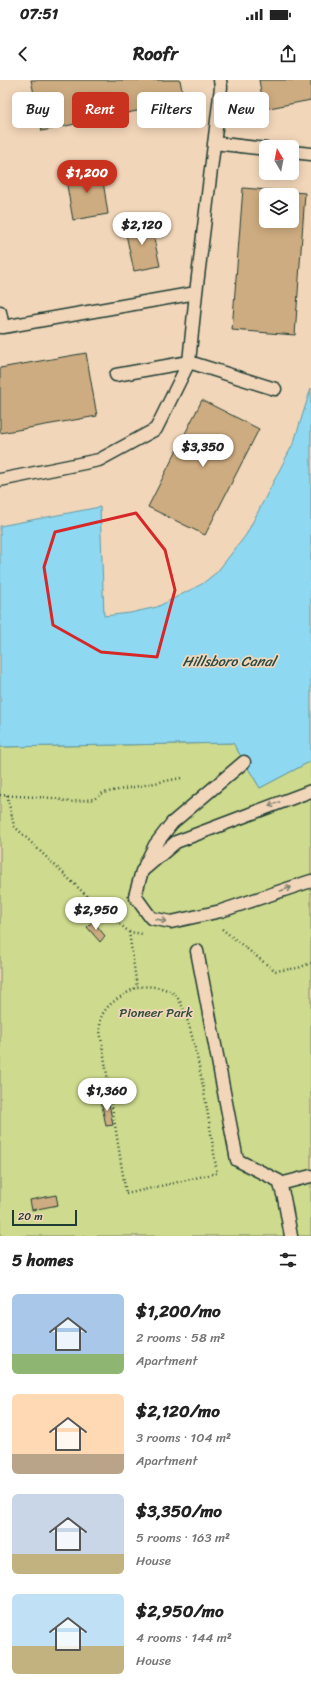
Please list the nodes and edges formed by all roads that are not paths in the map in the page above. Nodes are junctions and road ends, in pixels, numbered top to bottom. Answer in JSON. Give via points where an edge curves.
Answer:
{"nodes":[{"id":1,"x":220,"y":80,"type":"edge"},
{"id":2,"x":214,"y":142,"type":"junction"},
{"id":3,"x":259,"y":148,"type":"edge"},
{"id":4,"x":299,"y":153,"type":"edge"},
{"id":5,"x":311,"y":154,"type":"edge"},
{"id":6,"x":196,"y":293,"type":"junction"},
{"id":7,"x":0,"y":312,"type":"edge"},
{"id":8,"x":1,"y":327,"type":"edge"},
{"id":9,"x":189,"y":362,"type":"junction"},
{"id":10,"x":116,"y":375,"type":"dead end"},
{"id":11,"x":274,"y":390,"type":"dead end"},
{"id":12,"x":0,"y":480,"type":"edge"},
{"id":13,"x":244,"y":762,"type":"dead end"},
{"id":14,"x":311,"y":791,"type":"edge"},
{"id":15,"x":142,"y":871,"type":"junction"},
{"id":16,"x":311,"y":880,"type":"edge"},
{"id":17,"x":197,"y":951,"type":"dead end"},
{"id":18,"x":311,"y":1176,"type":"edge"},
{"id":19,"x":280,"y":1184,"type":"junction"},
{"id":20,"x":291,"y":1236,"type":"edge"}],
"edges":[{"from":1,"to":2,"type":"lane"},
{"from":2,"to":3,"type":"lane"},
{"from":2,"to":6,"type":"lane"},
{"from":4,"to":5,"type":"lane"},
{"from":6,"to":8,"type":"lane"},
{"from":6,"to":9,"type":"lane"},
{"from":7,"to":8,"type":"lane"},
{"from":9,"to":10,"type":"lane"},
{"from":9,"to":11,"type":"lane"},
{"from":9,"to":12,"type":"lane","via":[[156,429],[99,460]]},
{"from":13,"to":15,"type":"lane","via":[[172,823],[155,845]]},
{"from":14,"to":15,"type":"lane","one_way":true,"via":[[176,842]]},
{"from":15,"to":16,"type":"lane","one_way":true,"via":[[135,896],[151,918],[171,922],[221,911]]},
{"from":17,"to":19,"type":"lane","via":[[237,1160],[280,1181]]},
{"from":18,"to":19,"type":"lane"},
{"from":19,"to":20,"type":"lane"}]}
